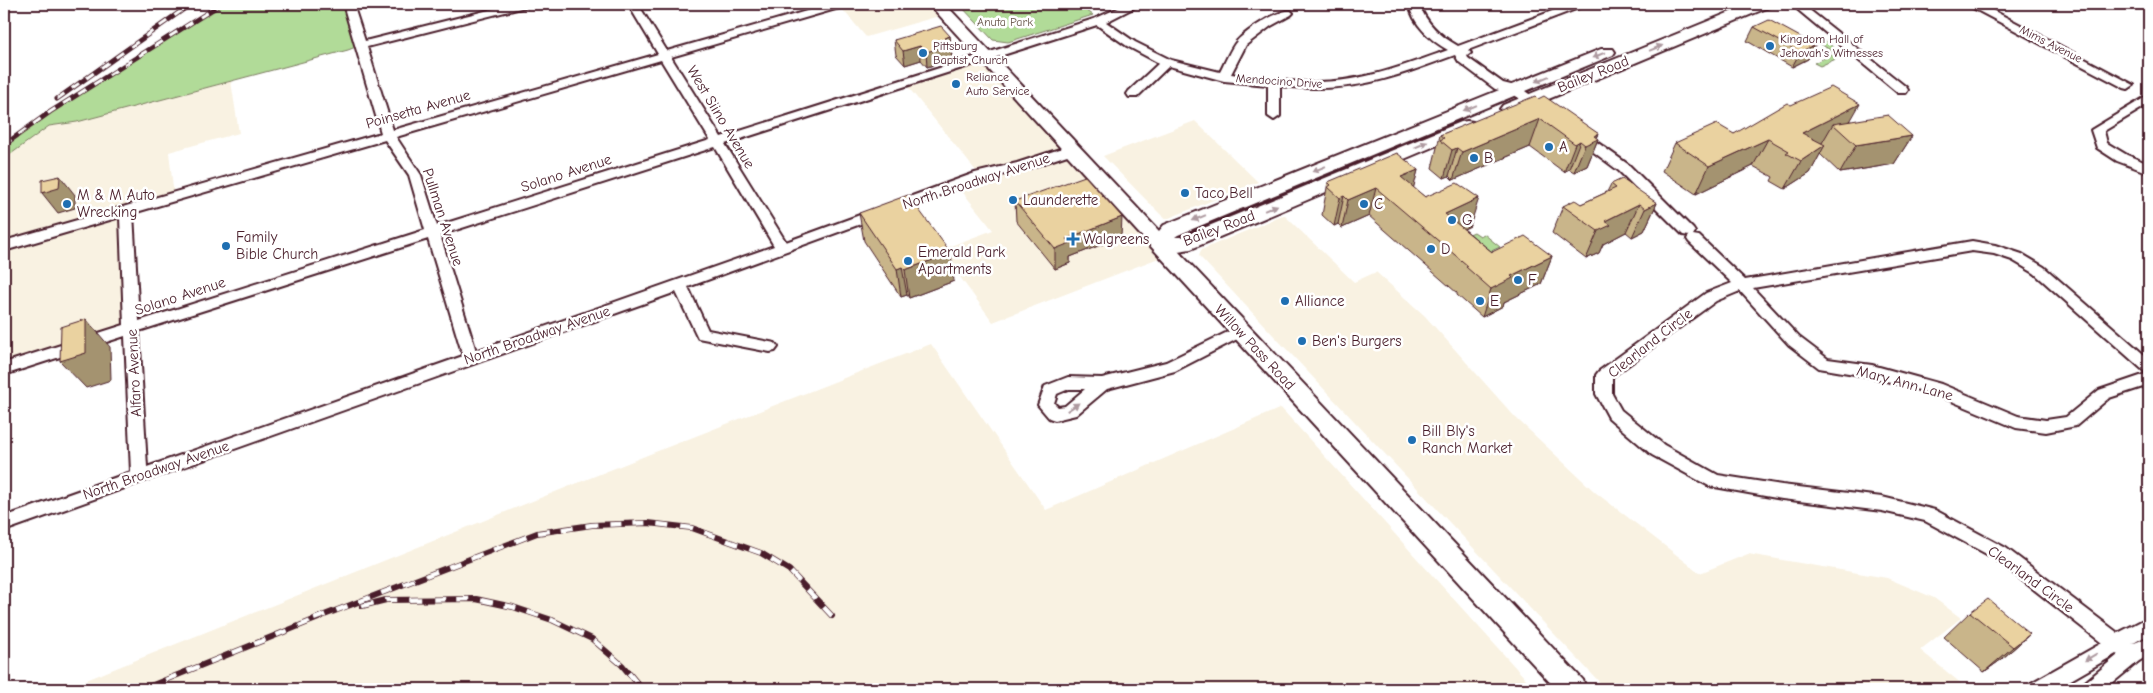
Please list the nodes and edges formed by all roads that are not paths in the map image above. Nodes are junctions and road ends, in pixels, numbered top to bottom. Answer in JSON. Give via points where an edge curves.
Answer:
{"nodes":[{"id":1,"x":348,"y":4,"type":"edge"},
{"id":2,"x":525,"y":4,"type":"edge"},
{"id":3,"x":633,"y":4,"type":"edge"},
{"id":4,"x":842,"y":4,"type":"edge"},
{"id":5,"x":937,"y":4,"type":"edge"},
{"id":6,"x":1136,"y":4,"type":"edge"},
{"id":7,"x":1414,"y":4,"type":"edge"},
{"id":8,"x":1580,"y":4,"type":"edge"},
{"id":9,"x":1725,"y":4,"type":"edge"},
{"id":10,"x":1763,"y":4,"type":"edge"},
{"id":11,"x":1796,"y":4,"type":"edge"},
{"id":12,"x":1973,"y":4,"type":"edge"},
{"id":13,"x":1287,"y":13,"type":"dead end"},
{"id":14,"x":1098,"y":21,"type":"junction"},
{"id":15,"x":361,"y":45,"type":"junction"},
{"id":16,"x":1458,"y":51,"type":"junction"},
{"id":17,"x":664,"y":56,"type":"junction"},
{"id":18,"x":986,"y":56,"type":"junction"},
{"id":19,"x":1168,"y":62,"type":"junction"},
{"id":20,"x":1224,"y":77,"type":"junction"},
{"id":21,"x":1274,"y":83,"type":"junction"},
{"id":22,"x":2128,"y":85,"type":"dead end"},
{"id":23,"x":1902,"y":90,"type":"dead end"},
{"id":24,"x":1134,"y":94,"type":"dead end"},
{"id":25,"x":1522,"y":95,"type":"junction"},
{"id":26,"x":2149,"y":99,"type":"edge"},
{"id":27,"x":1550,"y":115,"type":"edge"},
{"id":28,"x":1274,"y":116,"type":"dead end"},
{"id":29,"x":1572,"y":130,"type":"edge"},
{"id":30,"x":388,"y":134,"type":"junction"},
{"id":31,"x":716,"y":142,"type":"junction"},
{"id":32,"x":1072,"y":149,"type":"junction"},
{"id":33,"x":2149,"y":169,"type":"edge"},
{"id":34,"x":126,"y":211,"type":"junction"},
{"id":35,"x":432,"y":233,"type":"junction"},
{"id":36,"x":1159,"y":244,"type":"junction"},
{"id":37,"x":4,"y":246,"type":"edge"},
{"id":38,"x":782,"y":247,"type":"junction"},
{"id":39,"x":1742,"y":285,"type":"junction"},
{"id":40,"x":680,"y":286,"type":"junction"},
{"id":41,"x":132,"y":328,"type":"junction"},
{"id":42,"x":1240,"y":331,"type":"junction"},
{"id":43,"x":770,"y":347,"type":"dead end"},
{"id":44,"x":471,"y":358,"type":"junction"},
{"id":45,"x":2149,"y":367,"type":"edge"},
{"id":46,"x":4,"y":369,"type":"edge"},
{"id":47,"x":2149,"y":379,"type":"edge"},
{"id":48,"x":1102,"y":384,"type":"dead end"},
{"id":49,"x":140,"y":475,"type":"junction"},
{"id":50,"x":4,"y":524,"type":"edge"},
{"id":51,"x":2149,"y":625,"type":"edge"},
{"id":52,"x":2116,"y":643,"type":"junction"},
{"id":53,"x":2149,"y":645,"type":"edge"},
{"id":54,"x":2132,"y":655,"type":"junction"},
{"id":55,"x":1572,"y":689,"type":"edge"},
{"id":56,"x":2038,"y":689,"type":"edge"},
{"id":57,"x":2091,"y":689,"type":"edge"}],
"edges":[{"from":1,"to":15,"type":"street","name":"Pullman Avenue"},
{"from":2,"to":15,"type":"street"},
{"from":3,"to":17,"type":"street","name":"West Siino Avenue"},
{"from":4,"to":17,"type":"street","name":"Poinsetta Avenue"},
{"from":5,"to":18,"type":"main road","name":"Willow Pass Road"},
{"from":6,"to":14,"type":"street","name":"Solano Avenue"},
{"from":7,"to":16,"type":"street","via":[[1415,12],[1429,30]]},
{"from":8,"to":16,"type":"street","name":"Mendocino Drive"},
{"from":9,"to":25,"type":"main road","name":"Bailey Road","one_way":true},
{"from":25,"to":10,"type":"main road","name":"Bailey Road","one_way":true},
{"from":11,"to":23,"type":"street"},
{"from":12,"to":22,"type":"street","name":"Mims Avenue"},
{"from":13,"to":20,"type":"street","via":[[1241,42]]},
{"from":14,"to":18,"type":"street","name":"Solano Avenue"},
{"from":14,"to":19,"type":"street","name":"Mendocino Drive","via":[[1132,44]]},
{"from":15,"to":30,"type":"street","name":"Pullman Avenue"},
{"from":16,"to":21,"type":"street","name":"Mendocino Drive","via":[[1391,75],[1354,83],[1312,86]]},
{"from":16,"to":25,"type":"street","via":[[1463,60],[1499,86]]},
{"from":17,"to":30,"type":"street","name":"Poinsetta Avenue"},
{"from":17,"to":31,"type":"street","name":"West Siino Avenue"},
{"from":18,"to":31,"type":"street","name":"Solano Avenue"},
{"from":18,"to":32,"type":"main road","name":"Willow Pass Road"},
{"from":19,"to":20,"type":"street","name":"Mendocino Drive"},
{"from":19,"to":24,"type":"street"},
{"from":20,"to":21,"type":"street","name":"Mendocino Drive"},
{"from":21,"to":28,"type":"street"},
{"from":25,"to":27,"type":"street"},
{"from":25,"to":36,"type":"main road","name":"Bailey Road","via":[[1171,230]]},
{"from":26,"to":33,"type":"street","via":[[2097,130],[2101,145]]},
{"from":29,"to":39,"type":"street","name":"Mary Ann Lane","via":[[1624,168]]},
{"from":30,"to":34,"type":"street","name":"Poinsetta Avenue"},
{"from":30,"to":35,"type":"street","name":"Pullman Avenue","via":[[415,175]]},
{"from":31,"to":35,"type":"street","name":"Solano Avenue"},
{"from":31,"to":38,"type":"street","name":"West Siino Avenue"},
{"from":32,"to":36,"type":"main road","name":"Willow Pass Road"},
{"from":32,"to":38,"type":"street","name":"North Broadway Avenue","via":[[980,176]]},
{"from":34,"to":37,"type":"street","name":"Poinsetta Avenue"},
{"from":34,"to":41,"type":"street","name":"Alfaro Avenue"},
{"from":35,"to":41,"type":"street","name":"Solano Avenue"},
{"from":35,"to":44,"type":"street","name":"Pullman Avenue"},
{"from":36,"to":42,"type":"main road","name":"Willow Pass Road"},
{"from":38,"to":40,"type":"street","name":"North Broadway Avenue"},
{"from":39,"to":45,"type":"street","name":"Clearland Circle","via":[[1972,246],[1995,250],[2017,257],[2039,270]]},
{"from":39,"to":47,"type":"street","name":"Mary Ann Lane","via":[[1794,341],[1824,364],[1872,372],[1941,390],[2016,422],[2046,426],[2070,422],[2104,394]]},
{"from":39,"to":52,"type":"street","name":"Clearland Circle","via":[[1711,297],[1604,375],[1604,394],[1615,414],[1658,450],[1715,481],[1882,504],[1929,516],[2000,553]]},
{"from":40,"to":43,"type":"street","via":[[703,334]]},
{"from":40,"to":44,"type":"street","name":"North Broadway Avenue"},
{"from":41,"to":46,"type":"street","name":"Solano Avenue"},
{"from":41,"to":49,"type":"street","name":"Alfaro Avenue"},
{"from":42,"to":48,"type":"street","via":[[1170,367]]},
{"from":42,"to":55,"type":"main road","name":"Willow Pass Road"},
{"from":44,"to":49,"type":"street","name":"North Broadway Avenue"},
{"from":49,"to":50,"type":"street","name":"North Broadway Avenue"},
{"from":51,"to":52,"type":"street"},
{"from":52,"to":54,"type":"street","name":"Clearland Circle"},
{"from":52,"to":56,"type":"street","one_way":true},
{"from":53,"to":54,"type":"street"},
{"from":54,"to":57,"type":"street"}]}
